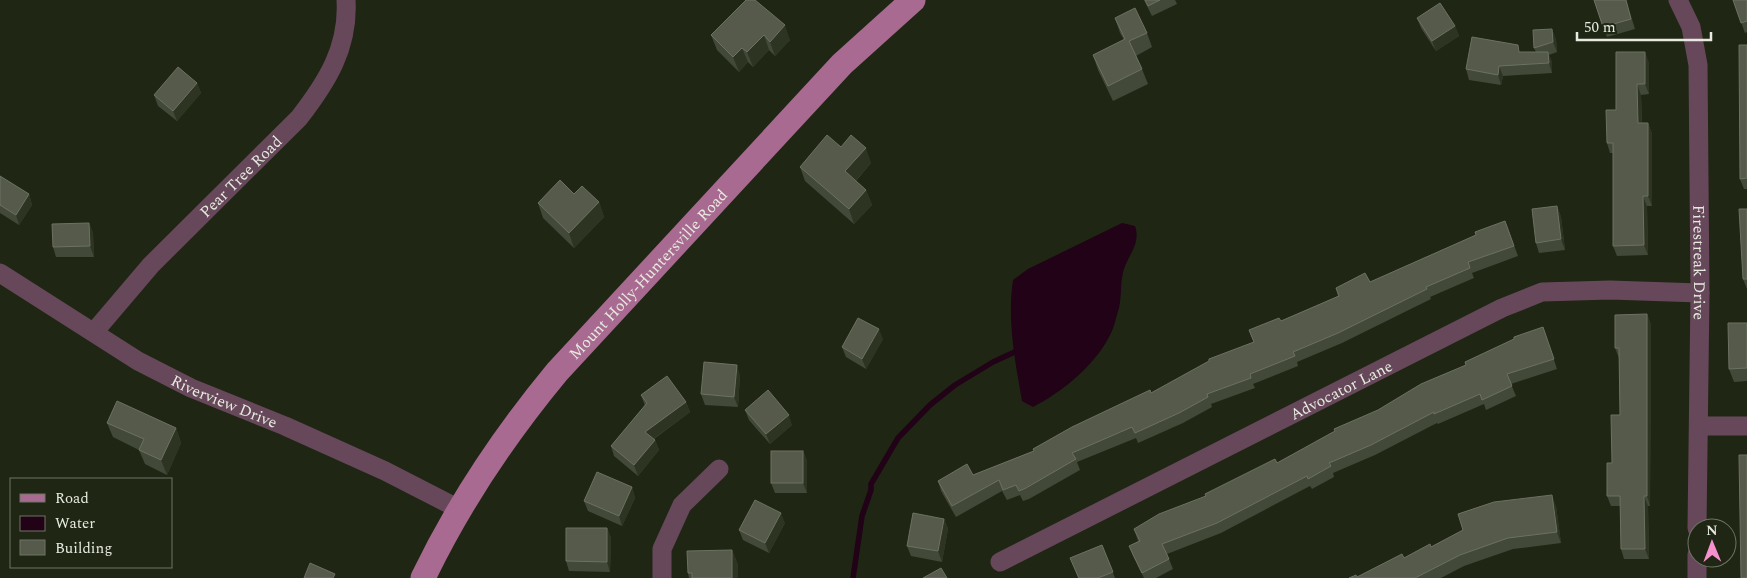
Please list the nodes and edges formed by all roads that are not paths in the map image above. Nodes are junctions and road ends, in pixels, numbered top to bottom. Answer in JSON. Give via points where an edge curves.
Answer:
{"nodes":[{"id":1,"x":346,"y":0,"type":"edge"},
{"id":2,"x":913,"y":0,"type":"edge"},
{"id":3,"x":1678,"y":0,"type":"edge"},
{"id":4,"x":0,"y":273,"type":"edge"},
{"id":5,"x":1700,"y":293,"type":"junction"},
{"id":6,"x":94,"y":332,"type":"junction"},
{"id":7,"x":1699,"y":426,"type":"junction"},
{"id":8,"x":1747,"y":426,"type":"edge"},
{"id":9,"x":718,"y":469,"type":"dead end"},
{"id":10,"x":459,"y":509,"type":"junction"},
{"id":11,"x":1697,"y":518,"type":"edge"},
{"id":12,"x":1000,"y":562,"type":"dead end"},
{"id":13,"x":423,"y":578,"type":"edge"},
{"id":14,"x":662,"y":578,"type":"edge"}],
"edges":[{"from":1,"to":6,"type":"street","name":"Pear Tree Road","via":[[346,29],[340,51],[316,96],[299,118],[151,265]]},
{"from":2,"to":10,"type":"main road","name":"Mount Holly-Huntersville Road","via":[[842,64],[563,365],[521,415]]},
{"from":3,"to":5,"type":"street","name":"Firestreak Drive","via":[[1691,27],[1698,65]]},
{"from":4,"to":6,"type":"street","name":"Riverview Drive"},
{"from":5,"to":7,"type":"street","name":"Firestreak Drive"},
{"from":5,"to":12,"type":"street","name":"Advocator Lane","via":[[1542,292],[1502,308]]},
{"from":6,"to":10,"type":"street","name":"Riverview Drive","via":[[138,361],[190,388],[285,426]]},
{"from":7,"to":8,"type":"street"},
{"from":7,"to":11,"type":"street","name":"Firestreak Drive"},
{"from":9,"to":14,"type":"street","via":[[682,505],[662,549]]},
{"from":10,"to":13,"type":"main road","name":"Mount Holly-Huntersville Road"}]}
